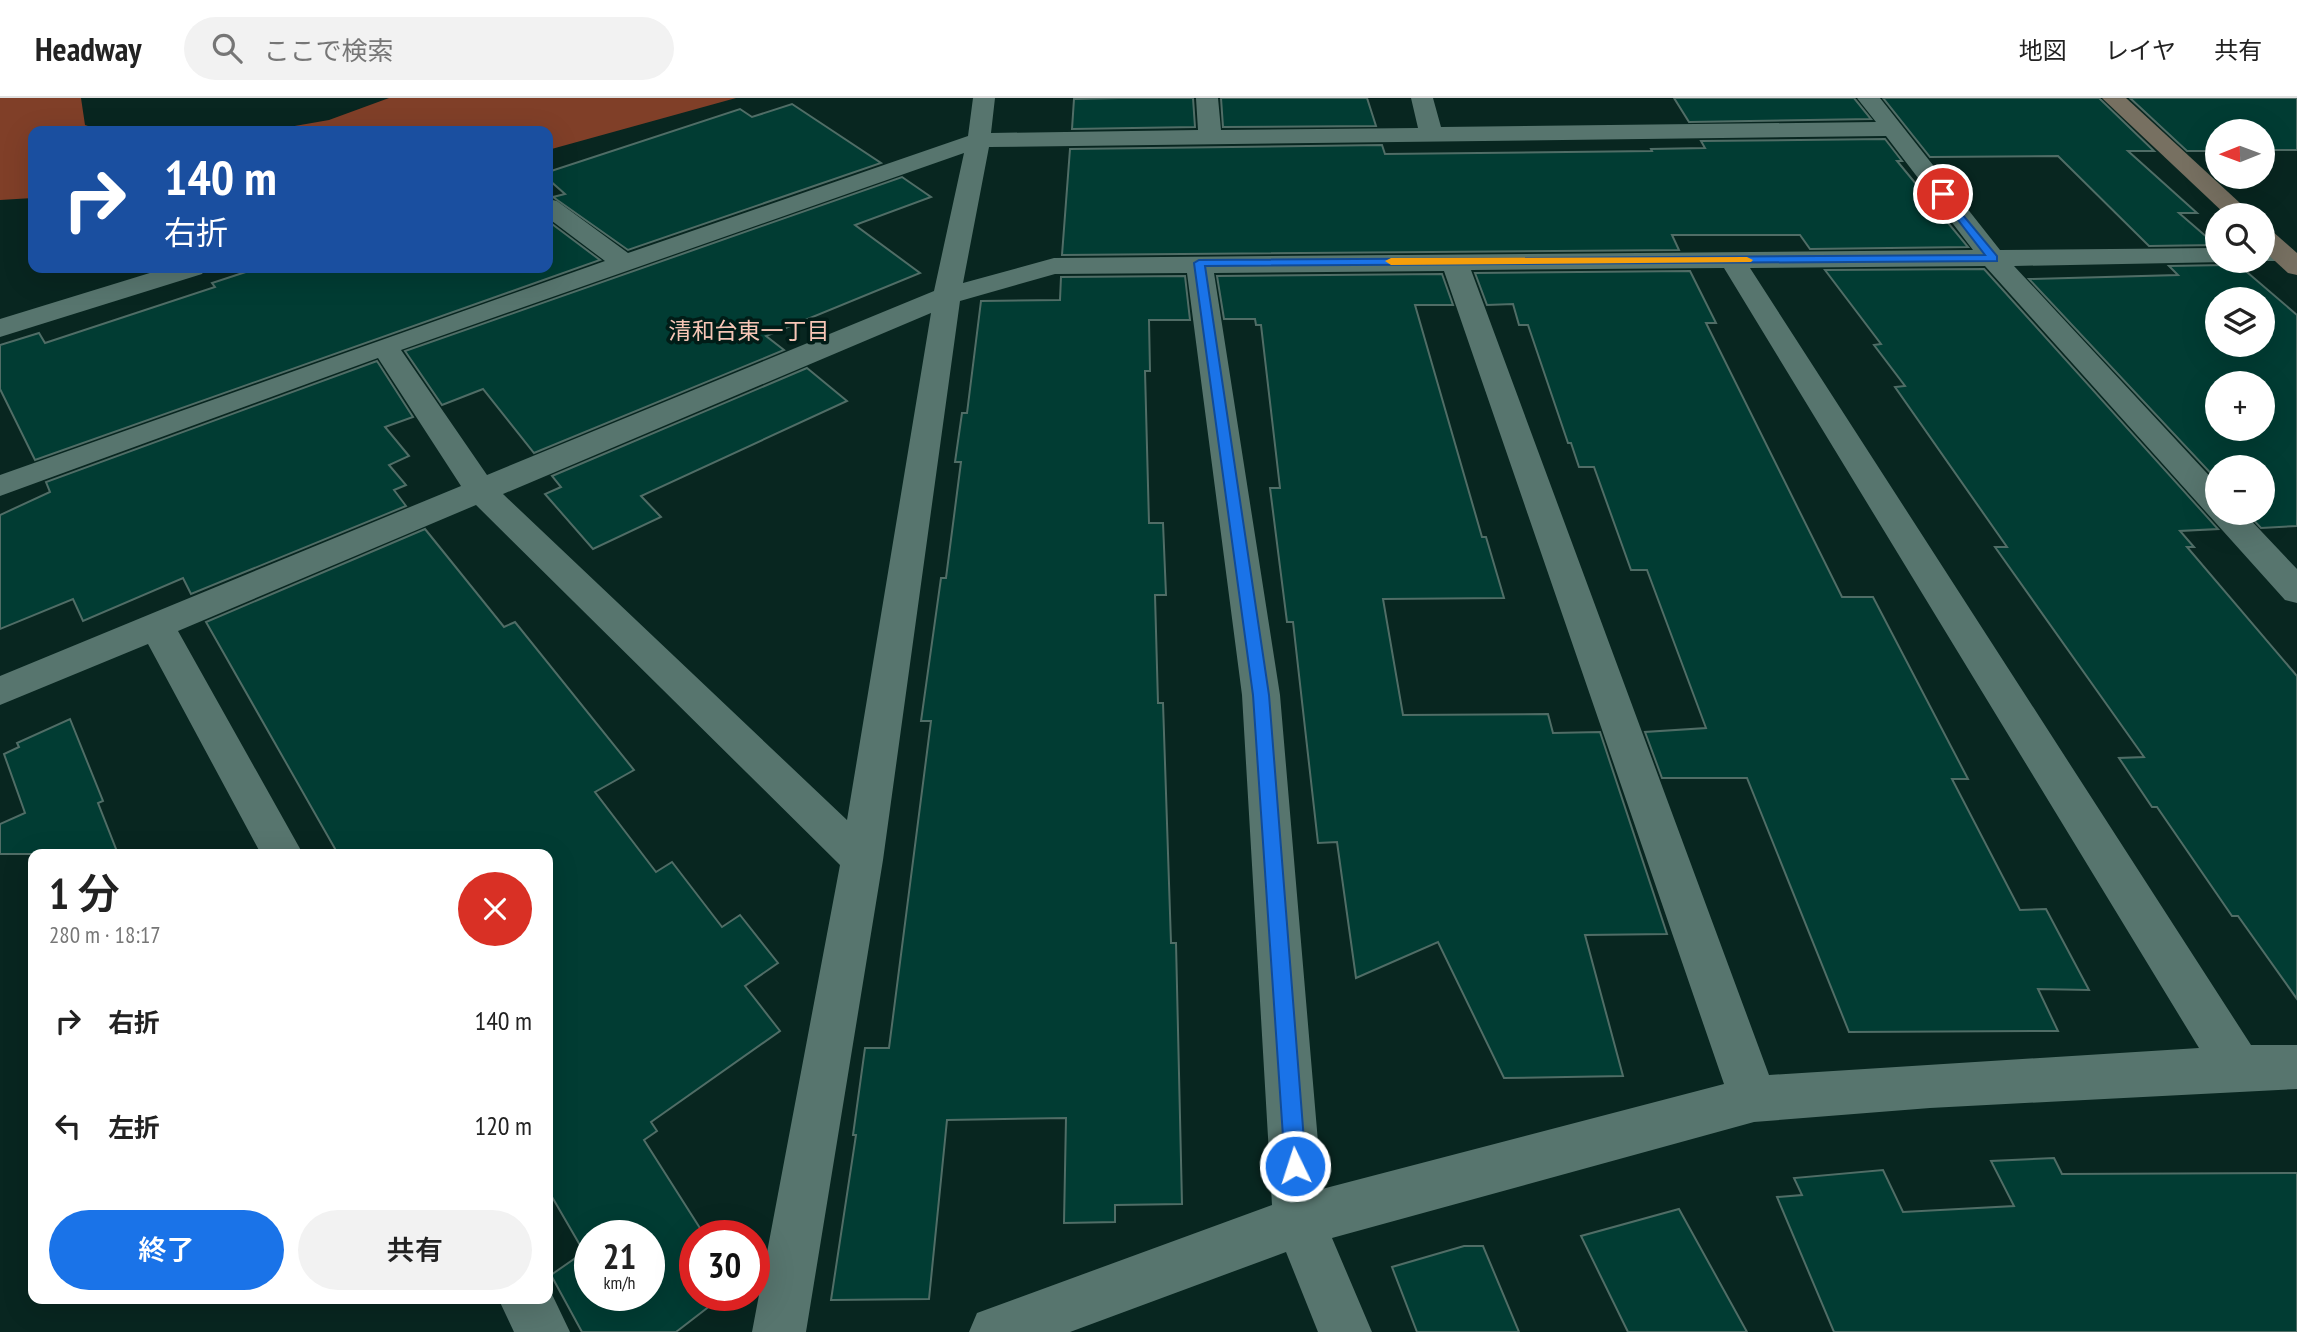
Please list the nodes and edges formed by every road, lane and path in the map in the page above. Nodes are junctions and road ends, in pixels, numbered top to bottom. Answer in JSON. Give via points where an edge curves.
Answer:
{"nodes":[{"id":1,"x":984,"y":98,"type":"edge"},
{"id":2,"x":1207,"y":98,"type":"edge"},
{"id":3,"x":1422,"y":98,"type":"edge"},
{"id":4,"x":1868,"y":98,"type":"edge"},
{"id":5,"x":2113,"y":98,"type":"edge"},
{"id":6,"x":1893,"y":129,"type":"junction"},
{"id":7,"x":1432,"y":136,"type":"junction"},
{"id":8,"x":1210,"y":139,"type":"junction"},
{"id":9,"x":979,"y":140,"type":"junction"},
{"id":10,"x":2226,"y":203,"type":"edge"},
{"id":11,"x":553,"y":210,"type":"edge"},
{"id":12,"x":2205,"y":256,"type":"edge"},
{"id":13,"x":1993,"y":258,"type":"junction"},
{"id":14,"x":1732,"y":260,"type":"junction"},
{"id":15,"x":1454,"y":261,"type":"junction"},
{"id":16,"x":625,"y":263,"type":"junction"},
{"id":17,"x":1199,"y":263,"type":"junction"},
{"id":18,"x":176,"y":273,"type":"edge"},
{"id":19,"x":947,"y":296,"type":"junction"},
{"id":20,"x":0,"y":328,"type":"edge"},
{"id":21,"x":384,"y":346,"type":"junction"},
{"id":22,"x":0,"y":486,"type":"edge"},
{"id":23,"x":480,"y":490,"type":"junction"},
{"id":24,"x":2205,"y":491,"type":"edge"},
{"id":25,"x":2236,"y":525,"type":"edge"},
{"id":26,"x":2297,"y":591,"type":"edge"},
{"id":27,"x":157,"y":626,"type":"junction"},
{"id":28,"x":0,"y":691,"type":"edge"},
{"id":29,"x":279,"y":849,"type":"edge"},
{"id":30,"x":862,"y":860,"type":"junction"},
{"id":31,"x":2297,"y":1067,"type":"edge"},
{"id":32,"x":2238,"y":1068,"type":"junction"},
{"id":33,"x":1754,"y":1099,"type":"junction"},
{"id":34,"x":1299,"y":1221,"type":"junction"},
{"id":35,"x":528,"y":1304,"type":"edge"},
{"id":36,"x":544,"y":1332,"type":"edge"},
{"id":37,"x":779,"y":1332,"type":"edge"},
{"id":38,"x":996,"y":1332,"type":"edge"},
{"id":39,"x":1345,"y":1332,"type":"edge"}],
"edges":[{"from":1,"to":9,"type":"street"},
{"from":2,"to":8,"type":"street"},
{"from":3,"to":7,"type":"street"},
{"from":4,"to":6,"type":"street"},
{"from":5,"to":10,"type":"street"},
{"from":6,"to":7,"type":"street","via":[[1662,119]]},
{"from":6,"to":13,"type":"street"},
{"from":7,"to":8,"type":"street"},
{"from":8,"to":9,"type":"street"},
{"from":9,"to":16,"type":"street"},
{"from":9,"to":19,"type":"street"},
{"from":11,"to":16,"type":"street"},
{"from":12,"to":13,"type":"street"},
{"from":13,"to":14,"type":"street"},
{"from":13,"to":24,"type":"street"},
{"from":14,"to":15,"type":"street"},
{"from":14,"to":32,"type":"street"},
{"from":15,"to":17,"type":"street"},
{"from":15,"to":33,"type":"street"},
{"from":16,"to":21,"type":"street"},
{"from":17,"to":19,"type":"street","via":[[1054,266]]},
{"from":17,"to":34,"type":"street","via":[[1261,695]]},
{"from":18,"to":20,"type":"street"},
{"from":19,"to":23,"type":"street"},
{"from":19,"to":30,"type":"street"},
{"from":21,"to":22,"type":"street"},
{"from":21,"to":23,"type":"street"},
{"from":23,"to":27,"type":"street"},
{"from":23,"to":30,"type":"street"},
{"from":25,"to":26,"type":"street"},
{"from":27,"to":28,"type":"street"},
{"from":27,"to":29,"type":"street"},
{"from":30,"to":37,"type":"street"},
{"from":31,"to":32,"type":"street"},
{"from":32,"to":33,"type":"street"},
{"from":33,"to":34,"type":"street"},
{"from":34,"to":38,"type":"street"},
{"from":34,"to":39,"type":"street"},
{"from":35,"to":36,"type":"street"}]}
